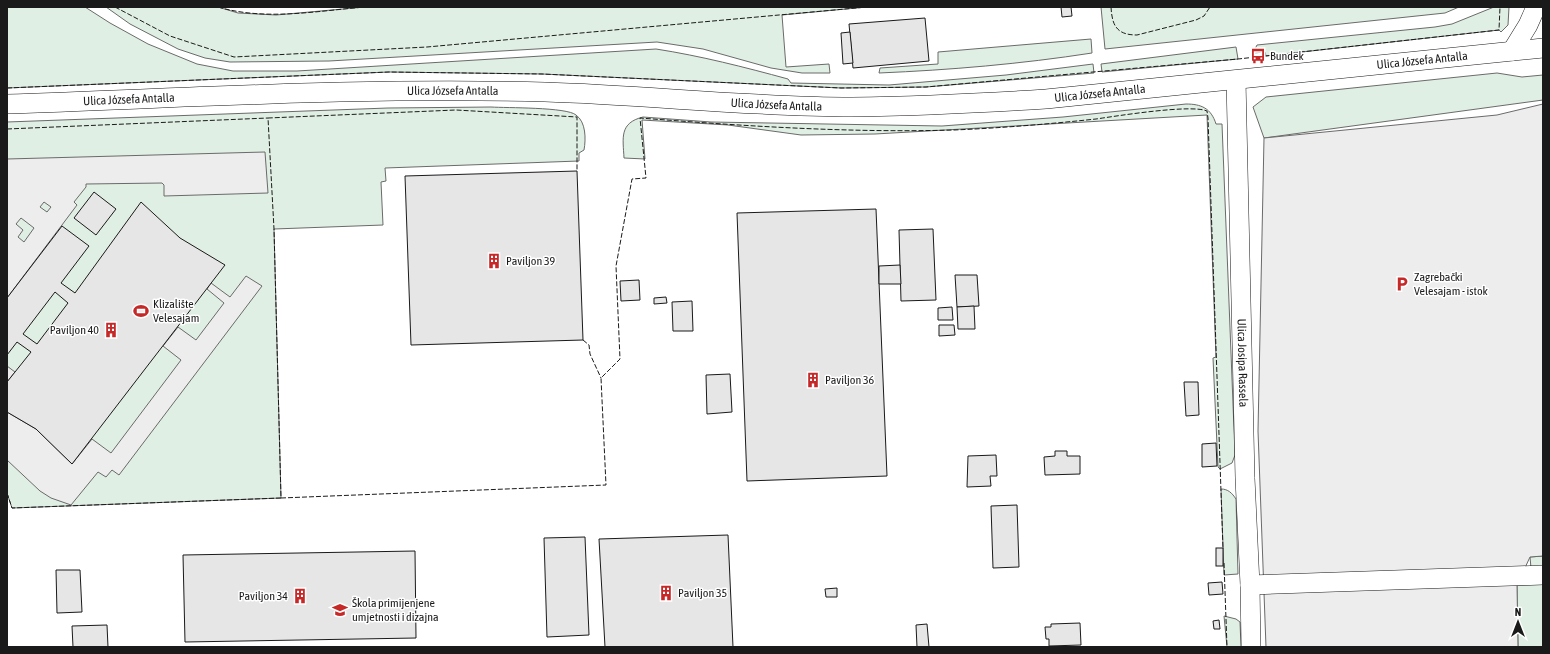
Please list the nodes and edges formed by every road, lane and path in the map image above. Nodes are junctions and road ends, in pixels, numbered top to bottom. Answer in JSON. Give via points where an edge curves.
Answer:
{"nodes":[{"id":1,"x":1536,"y":7,"type":"edge"},
{"id":2,"x":1543,"y":48,"type":"edge"},
{"id":3,"x":1512,"y":51,"type":"junction"},
{"id":4,"x":1236,"y":80,"type":"junction"},
{"id":5,"x":7,"y":104,"type":"edge"},
{"id":6,"x":1543,"y":576,"type":"edge"},
{"id":7,"x":1250,"y":586,"type":"junction"},
{"id":8,"x":1251,"y":647,"type":"edge"}],
"edges":[{"from":1,"to":3,"type":"street"},
{"from":2,"to":3,"type":"street","name":"Ulica Józsefa Antalla"},
{"from":3,"to":4,"type":"street","name":"Ulica Józsefa Antalla"},
{"from":4,"to":5,"type":"street","name":"Ulica Józsefa Antalla","via":[[1046,99],[851,107],[544,92],[365,91]]},
{"from":4,"to":7,"type":"street","name":"Ulica Josipa Rassela","via":[[1245,478]]},
{"from":6,"to":7,"type":"street"},
{"from":7,"to":8,"type":"street","name":"Ulica Josipa Rassela"}]}
